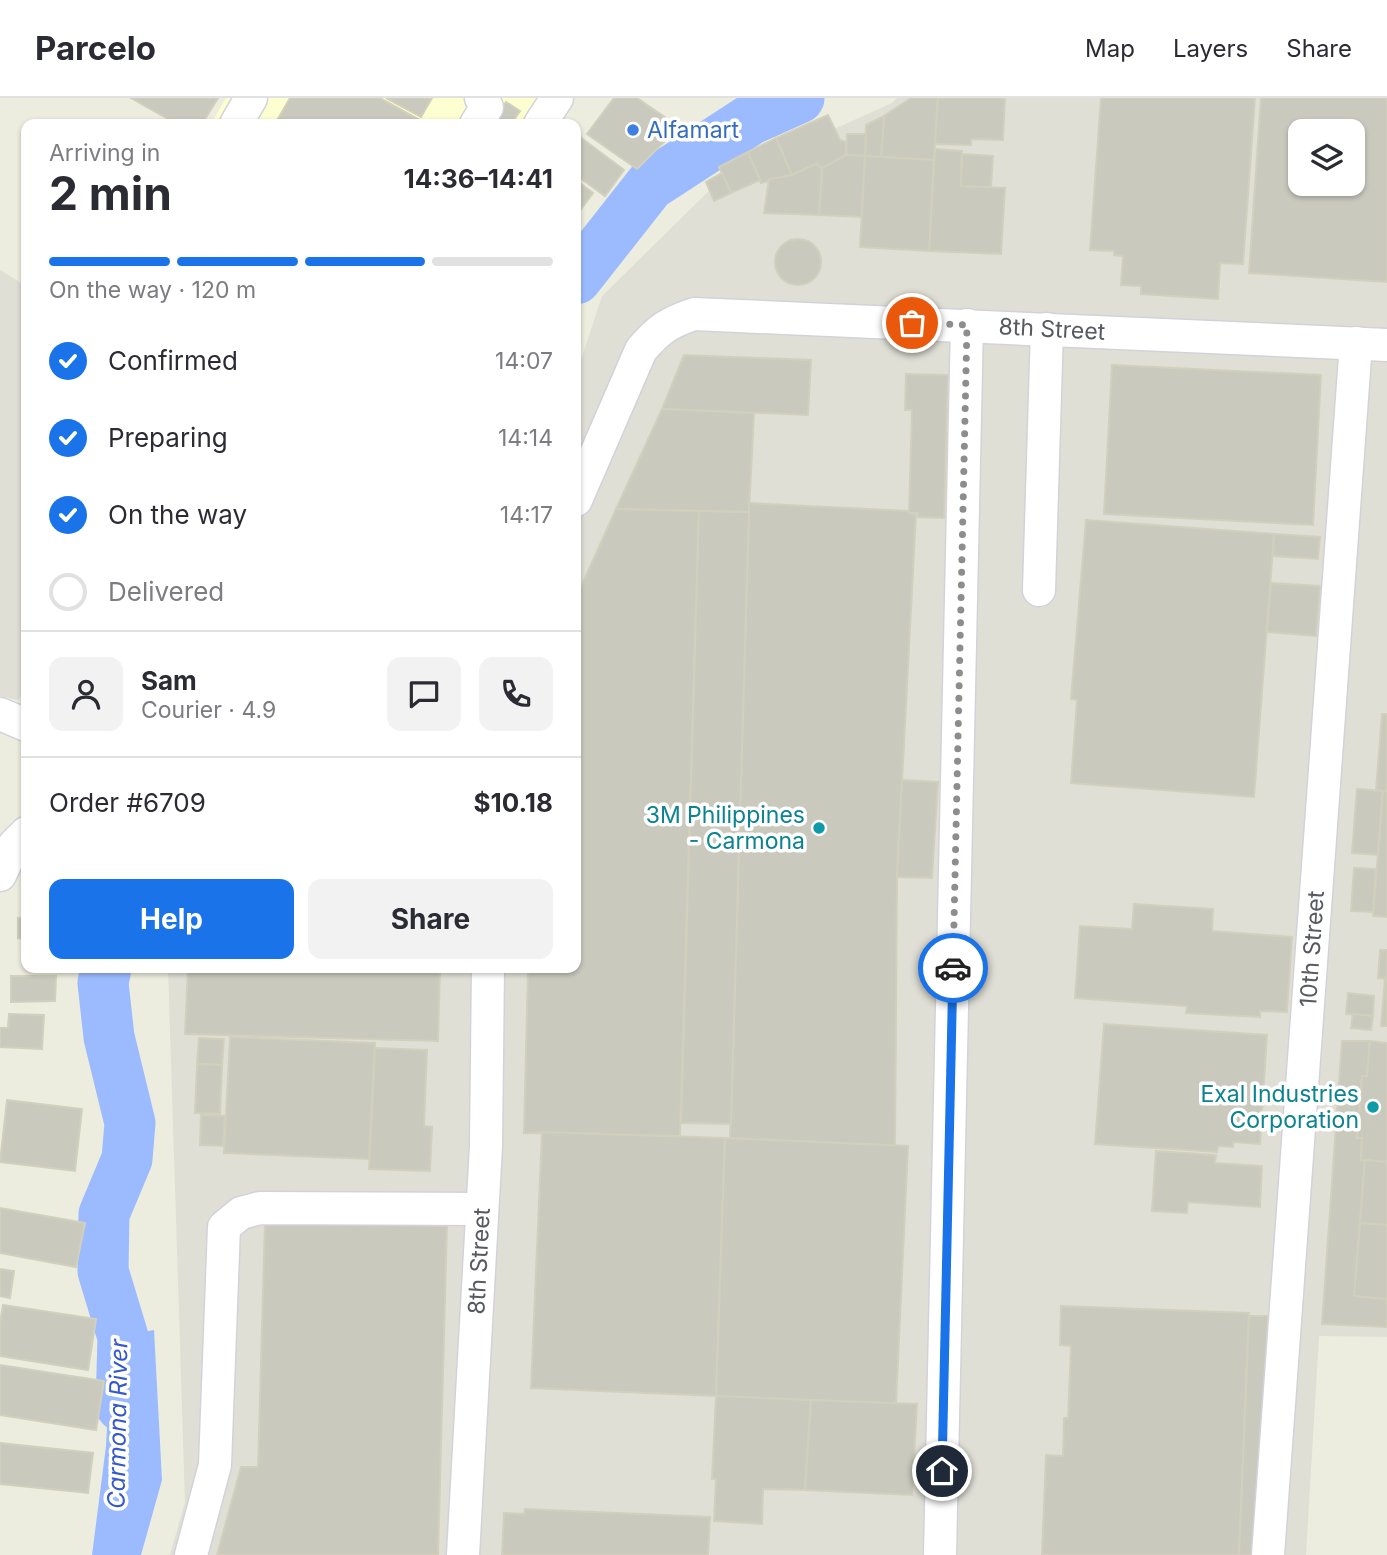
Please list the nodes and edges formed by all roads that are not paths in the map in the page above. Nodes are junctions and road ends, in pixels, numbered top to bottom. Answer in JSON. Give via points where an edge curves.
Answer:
{"nodes":[{"id":1,"x":251,"y":98,"type":"edge"},
{"id":2,"x":481,"y":98,"type":"edge"},
{"id":3,"x":557,"y":98,"type":"edge"},
{"id":4,"x":239,"y":119,"type":"edge"},
{"id":5,"x":479,"y":119,"type":"edge"},
{"id":6,"x":543,"y":119,"type":"edge"},
{"id":7,"x":967,"y":325,"type":"junction"},
{"id":8,"x":1047,"y":328,"type":"junction"},
{"id":9,"x":1372,"y":344,"type":"edge"},
{"id":10,"x":581,"y":488,"type":"edge"},
{"id":11,"x":1039,"y":590,"type":"dead end"},
{"id":12,"x":0,"y":714,"type":"edge"},
{"id":13,"x":21,"y":723,"type":"edge"},
{"id":14,"x":21,"y":838,"type":"edge"},
{"id":15,"x":0,"y":875,"type":"edge"},
{"id":16,"x":488,"y":973,"type":"edge"},
{"id":17,"x":482,"y":1209,"type":"junction"},
{"id":18,"x":191,"y":1555,"type":"edge"},
{"id":19,"x":463,"y":1555,"type":"edge"},
{"id":20,"x":940,"y":1555,"type":"edge"},
{"id":21,"x":1268,"y":1555,"type":"edge"}],
"edges":[{"from":1,"to":4,"type":"street"},
{"from":2,"to":5,"type":"street","via":[[487,107]]},
{"from":3,"to":6,"type":"street"},
{"from":7,"to":8,"type":"street","name":"8th Street"},
{"from":7,"to":10,"type":"street","name":"8th Street","via":[[694,314],[667,324],[641,350]]},
{"from":7,"to":20,"type":"street"},
{"from":8,"to":9,"type":"street","name":"8th Street"},
{"from":8,"to":11,"type":"street"},
{"from":9,"to":21,"type":"street","name":"10th Street"},
{"from":12,"to":13,"type":"street"},
{"from":14,"to":15,"type":"street"},
{"from":16,"to":17,"type":"street","name":"8th Street"},
{"from":17,"to":18,"type":"street","via":[[260,1208],[241,1213],[224,1227],[215,1465]]},
{"from":17,"to":19,"type":"street","name":"8th Street"}]}
